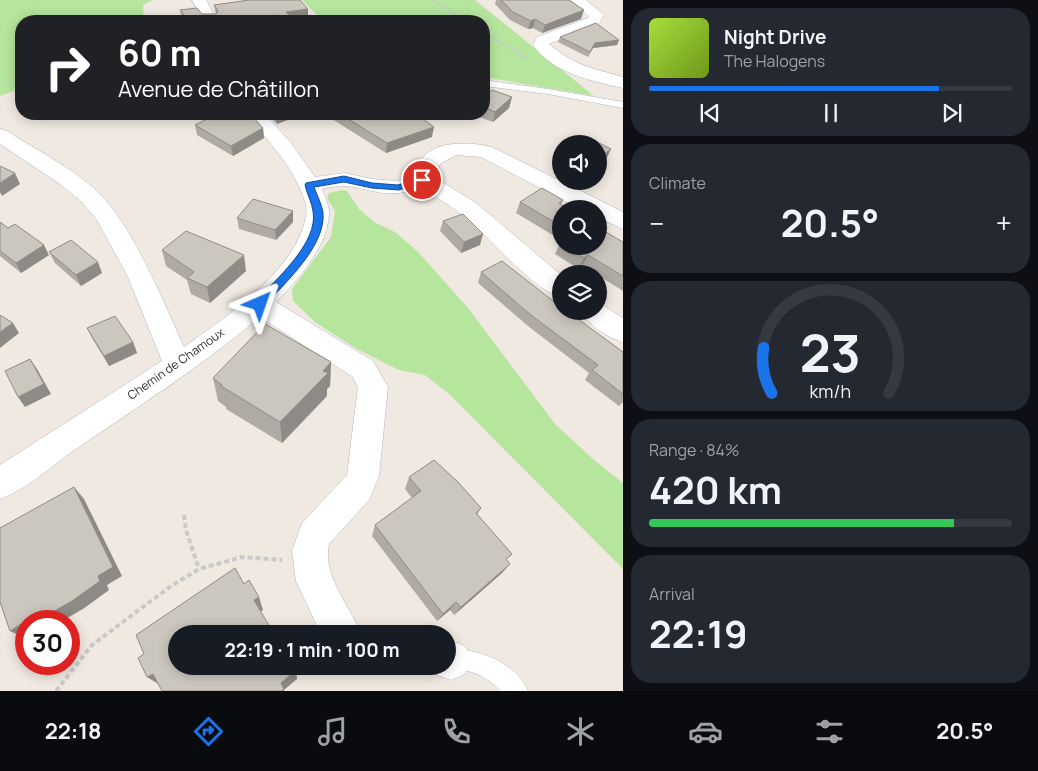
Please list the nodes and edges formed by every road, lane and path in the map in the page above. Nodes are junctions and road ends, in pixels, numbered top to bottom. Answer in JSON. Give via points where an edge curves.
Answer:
{"nodes":[{"id":1,"x":200,"y":0,"type":"edge"},
{"id":2,"x":434,"y":0,"type":"edge"},
{"id":3,"x":577,"y":0,"type":"edge"},
{"id":4,"x":207,"y":15,"type":"edge"},
{"id":5,"x":458,"y":15,"type":"edge"},
{"id":6,"x":623,"y":83,"type":"edge"},
{"id":7,"x":490,"y":84,"type":"edge"},
{"id":8,"x":623,"y":105,"type":"edge"},
{"id":9,"x":260,"y":120,"type":"edge"},
{"id":10,"x":0,"y":135,"type":"edge"},
{"id":11,"x":422,"y":180,"type":"junction"},
{"id":12,"x":309,"y":185,"type":"junction"},
{"id":13,"x":580,"y":200,"type":"edge"},
{"id":14,"x":607,"y":214,"type":"edge"},
{"id":15,"x":623,"y":222,"type":"edge"},
{"id":16,"x":552,"y":281,"type":"edge"},
{"id":17,"x":260,"y":304,"type":"junction"},
{"id":18,"x":606,"y":320,"type":"edge"},
{"id":19,"x":623,"y":332,"type":"edge"},
{"id":20,"x":178,"y":365,"type":"junction"},
{"id":21,"x":0,"y":484,"type":"edge"},
{"id":22,"x":184,"y":515,"type":"dead end"},
{"id":23,"x":311,"y":561,"type":"junction"},
{"id":24,"x":199,"y":569,"type":"junction"},
{"id":25,"x":337,"y":625,"type":"edge"},
{"id":26,"x":456,"y":660,"type":"edge"},
{"id":27,"x":56,"y":691,"type":"edge"},
{"id":28,"x":517,"y":691,"type":"edge"}],
"edges":[{"from":1,"to":4,"type":"street"},
{"from":2,"to":5,"type":"path"},
{"from":3,"to":6,"type":"street","via":[[597,15],[594,21],[543,40],[540,45],[570,67]]},
{"from":7,"to":8,"type":"lane"},
{"from":9,"to":12,"type":"street","name":"Chemin de Chamoux","via":[[291,155]]},
{"from":10,"to":20,"type":"street","via":[[67,179],[90,197],[107,217],[140,277]]},
{"from":11,"to":12,"type":"street","via":[[399,188],[344,179]]},
{"from":11,"to":13,"type":"street","via":[[432,160],[452,149],[485,151]]},
{"from":11,"to":16,"type":"street","via":[[468,208]]},
{"from":12,"to":17,"type":"street","name":"Chemin de Chamoux","via":[[318,212],[317,228],[311,243]]},
{"from":14,"to":15,"type":"street"},
{"from":17,"to":20,"type":"street","name":"Chemin de Chamoux"},
{"from":17,"to":23,"type":"street","via":[[363,370],[373,387],[363,476],[357,489],[314,535]]},
{"from":18,"to":19,"type":"street"},
{"from":20,"to":21,"type":"street","name":"Chemin de Chamoux"},
{"from":22,"to":24,"type":"path"},
{"from":23,"to":24,"type":"path","via":[[242,557]]},
{"from":23,"to":25,"type":"street","via":[[314,581]]},
{"from":24,"to":27,"type":"path","via":[[171,586],[92,646]]},
{"from":26,"to":28,"type":"lane","via":[[466,660],[497,672]]}]}
